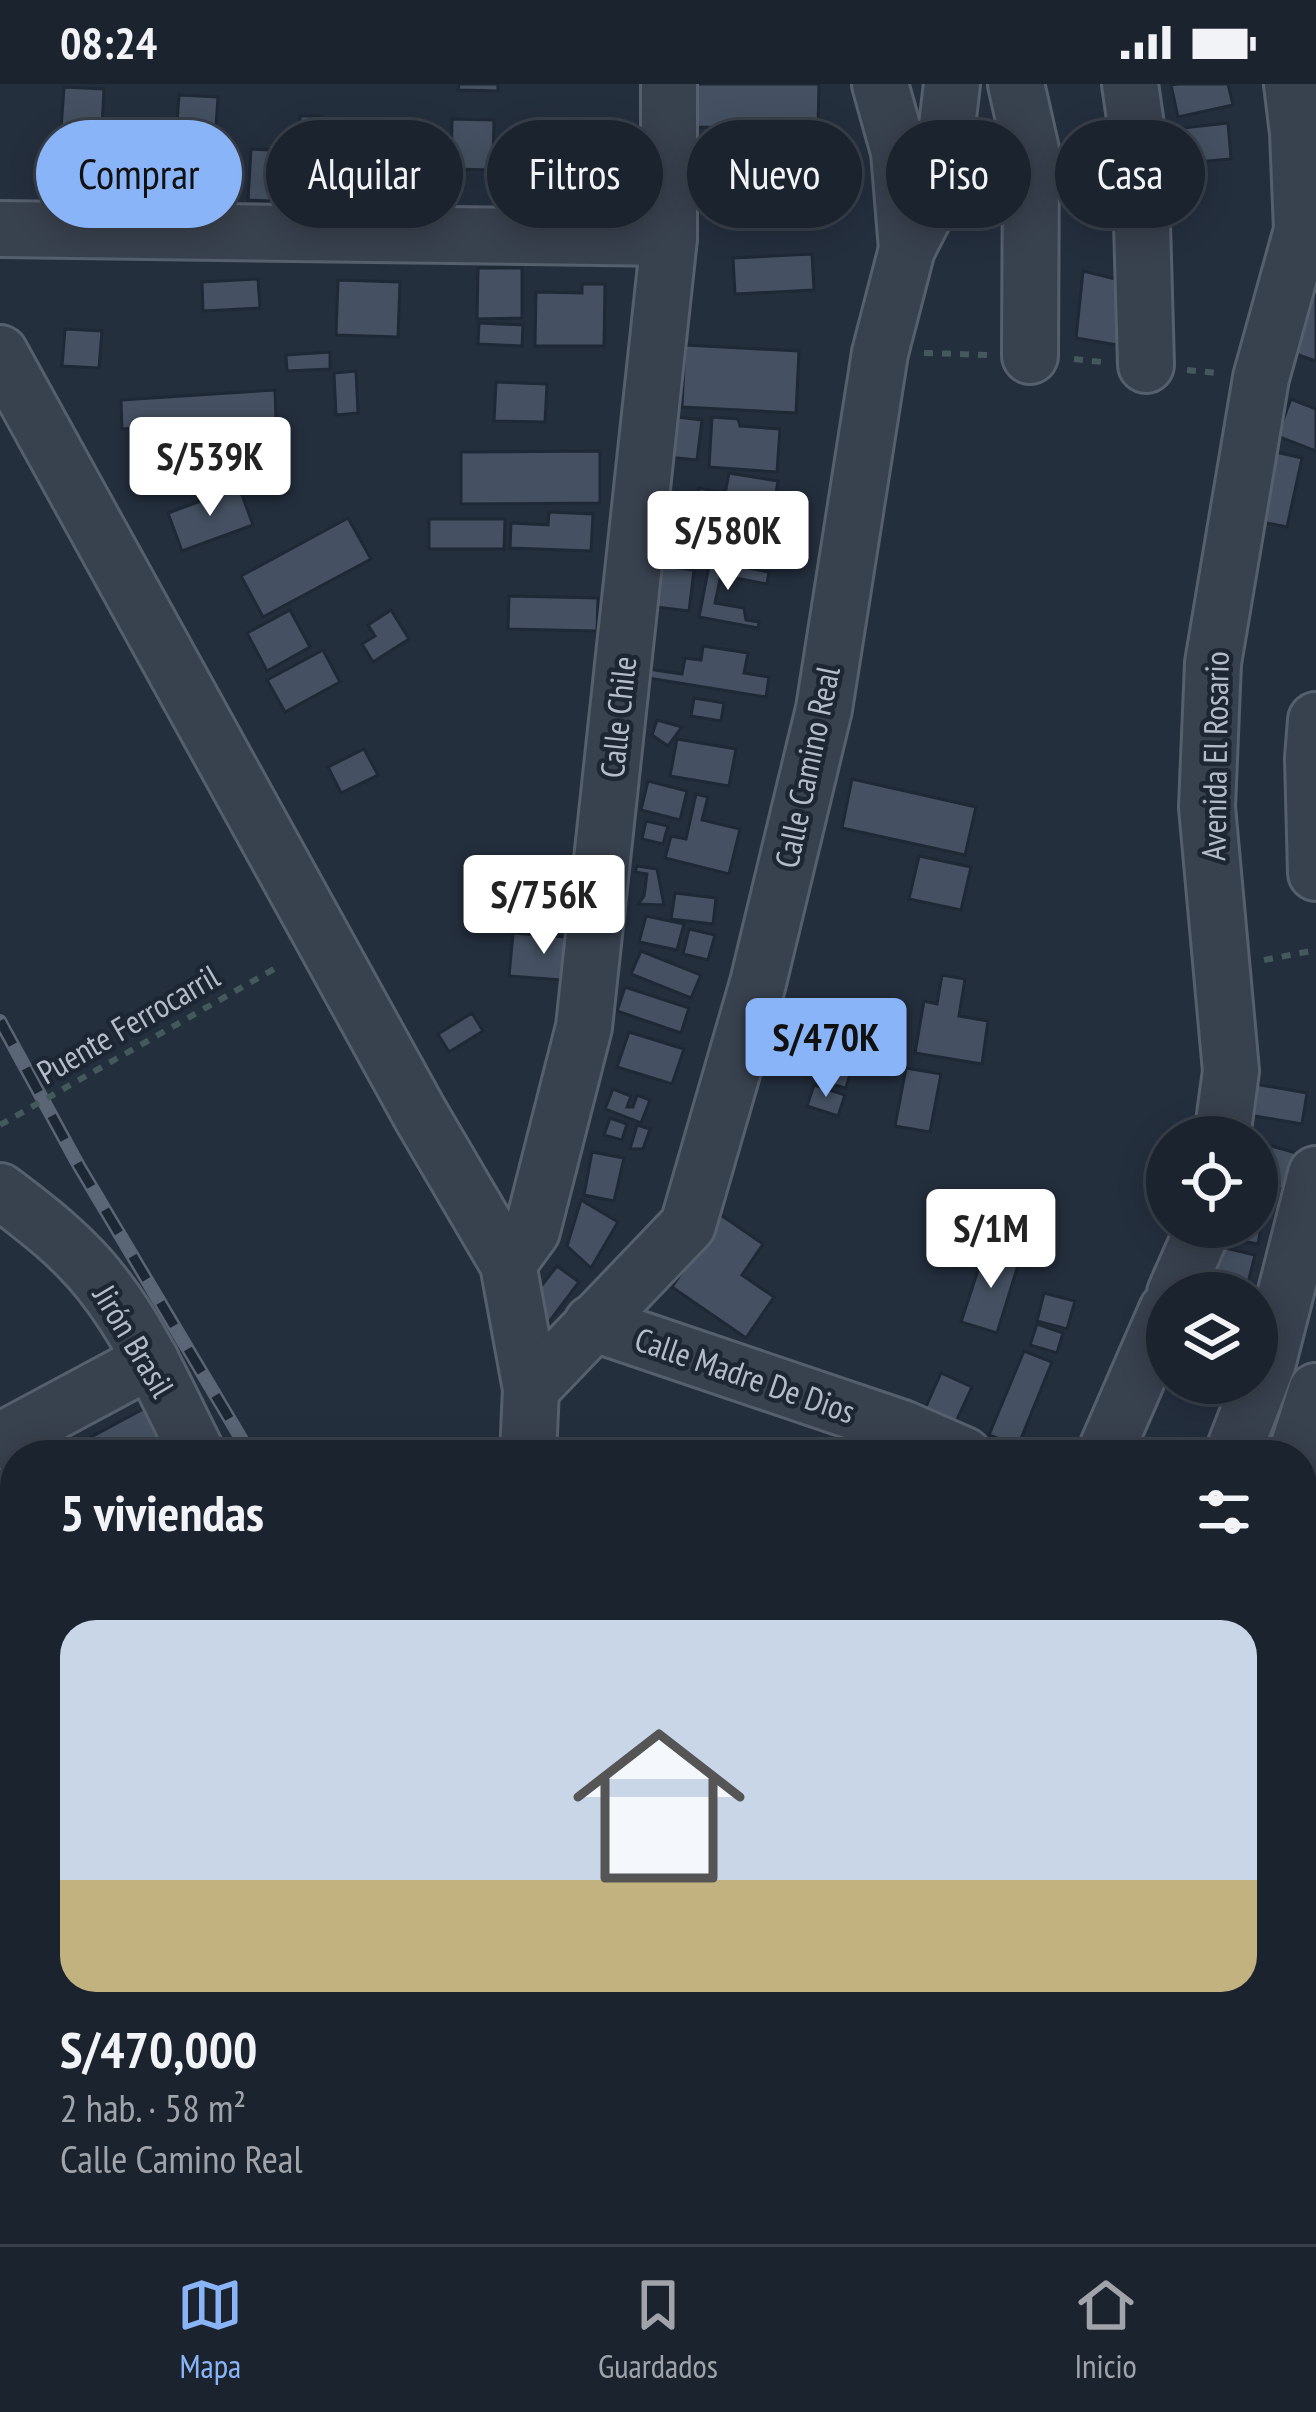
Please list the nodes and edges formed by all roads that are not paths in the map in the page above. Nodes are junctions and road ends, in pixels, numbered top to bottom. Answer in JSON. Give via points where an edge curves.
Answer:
{"nodes":[{"id":1,"x":669,"y":84,"type":"edge"},
{"id":2,"x":880,"y":84,"type":"edge"},
{"id":3,"x":952,"y":84,"type":"edge"},
{"id":4,"x":1016,"y":84,"type":"edge"},
{"id":5,"x":1130,"y":84,"type":"edge"},
{"id":6,"x":1292,"y":84,"type":"edge"},
{"id":7,"x":0,"y":229,"type":"edge"},
{"id":8,"x":669,"y":238,"type":"junction"},
{"id":9,"x":907,"y":249,"type":"junction"},
{"id":10,"x":0,"y":353,"type":"edge"},
{"id":11,"x":1030,"y":356,"type":"dead end"},
{"id":12,"x":1146,"y":365,"type":"dead end"},
{"id":13,"x":1316,"y":720,"type":"edge"},
{"id":14,"x":1316,"y":873,"type":"edge"},
{"id":15,"x":1225,"y":1116,"type":"edge"},
{"id":16,"x":1316,"y":1174,"type":"edge"},
{"id":17,"x":0,"y":1191,"type":"edge"},
{"id":18,"x":508,"y":1264,"type":"junction"},
{"id":19,"x":592,"y":1323,"type":"junction"},
{"id":20,"x":1146,"y":1358,"type":"edge"},
{"id":21,"x":151,"y":1360,"type":"junction"},
{"id":22,"x":531,"y":1389,"type":"junction"},
{"id":23,"x":1316,"y":1391,"type":"edge"},
{"id":24,"x":2,"y":1440,"type":"edge"},
{"id":25,"x":191,"y":1440,"type":"edge"},
{"id":26,"x":530,"y":1440,"type":"edge"},
{"id":27,"x":892,"y":1440,"type":"edge"},
{"id":28,"x":1110,"y":1440,"type":"edge"},
{"id":29,"x":1238,"y":1440,"type":"edge"},
{"id":30,"x":1301,"y":1440,"type":"edge"}],
"edges":[{"from":1,"to":8,"type":"street","name":"Calle Chile"},
{"from":2,"to":9,"type":"street","via":[[899,152]]},
{"from":3,"to":9,"type":"street","name":"Calle Camino Real","via":[[940,185]]},
{"from":4,"to":11,"type":"street","via":[[1031,150]]},
{"from":5,"to":12,"type":"street","via":[[1140,153]]},
{"from":6,"to":15,"type":"street","name":"Avenida El Rosario","via":[[1302,230],[1261,378],[1213,663],[1207,807],[1231,1071]]},
{"from":7,"to":8,"type":"street"},
{"from":8,"to":18,"type":"street","name":"Calle Chile","via":[[584,1027],[532,1231]]},
{"from":9,"to":19,"type":"street","name":"Calle Camino Real","via":[[880,352],[824,709],[758,983],[688,1225]]},
{"from":10,"to":18,"type":"street"},
{"from":13,"to":14,"type":"street"},
{"from":16,"to":29,"type":"street","via":[[1268,1362]]},
{"from":17,"to":21,"type":"street","name":"Jirón Brasil","via":[[103,1284]]},
{"from":18,"to":22,"type":"street"},
{"from":19,"to":22,"type":"street","name":"Calle Camino Real"},
{"from":19,"to":27,"type":"street","name":"Calle Madre De Dios"},
{"from":20,"to":28,"type":"street"},
{"from":21,"to":24,"type":"street"},
{"from":21,"to":25,"type":"street","name":"Jirón Brasil"},
{"from":22,"to":26,"type":"street"},
{"from":23,"to":30,"type":"street"}]}
